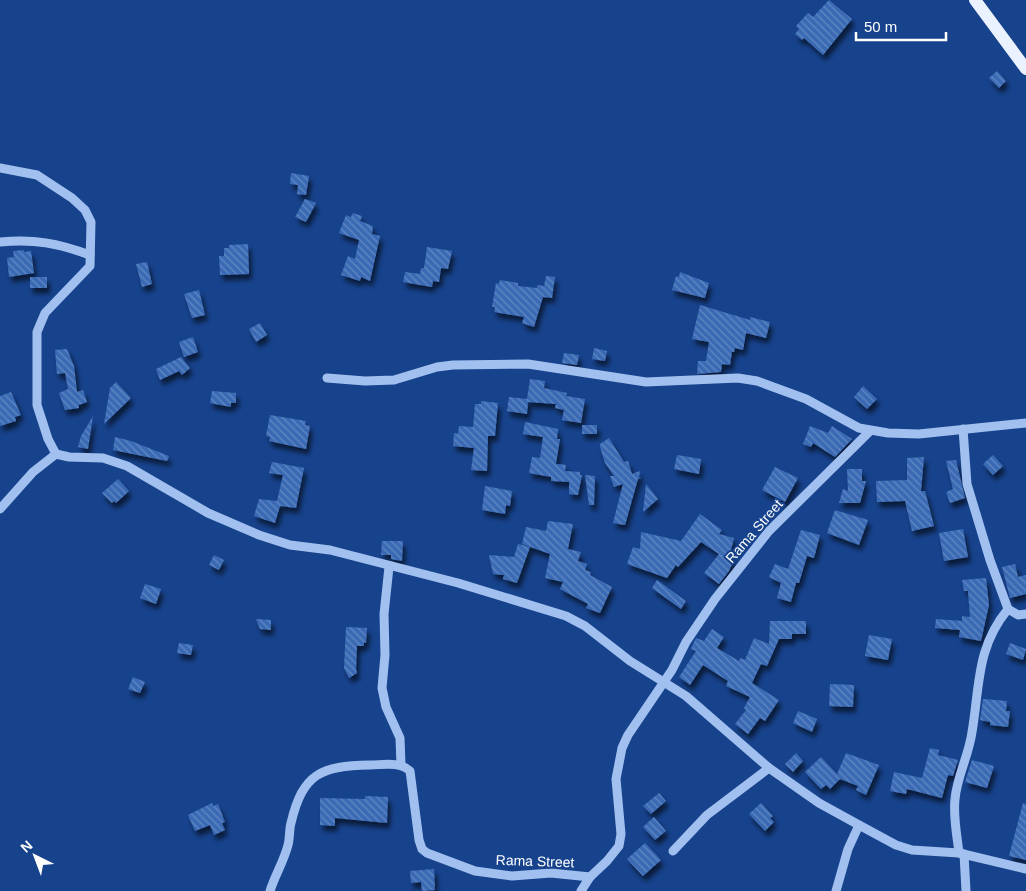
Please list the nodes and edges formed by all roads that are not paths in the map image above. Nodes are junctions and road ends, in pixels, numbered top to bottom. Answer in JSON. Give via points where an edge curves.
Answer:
{"nodes":[{"id":1,"x":975,"y":0,"type":"edge"},
{"id":2,"x":1026,"y":69,"type":"edge"},
{"id":3,"x":0,"y":168,"type":"edge"},
{"id":4,"x":0,"y":242,"type":"edge"},
{"id":5,"x":90,"y":255,"type":"junction"},
{"id":6,"x":327,"y":378,"type":"dead end"},
{"id":7,"x":1026,"y":423,"type":"edge"},
{"id":8,"x":963,"y":429,"type":"junction"},
{"id":9,"x":870,"y":431,"type":"junction"},
{"id":10,"x":56,"y":454,"type":"junction"},
{"id":11,"x":0,"y":509,"type":"edge"},
{"id":12,"x":389,"y":567,"type":"junction"},
{"id":13,"x":1008,"y":609,"type":"junction"},
{"id":14,"x":1026,"y":614,"type":"edge"},
{"id":15,"x":664,"y":682,"type":"junction"},
{"id":16,"x":401,"y":765,"type":"junction"},
{"id":17,"x":769,"y":768,"type":"junction"},
{"id":18,"x":859,"y":825,"type":"junction"},
{"id":19,"x":673,"y":851,"type":"dead end"},
{"id":20,"x":962,"y":853,"type":"junction"},
{"id":21,"x":1026,"y":869,"type":"edge"},
{"id":22,"x":590,"y":877,"type":"junction"},
{"id":23,"x":270,"y":891,"type":"edge"},
{"id":24,"x":581,"y":891,"type":"edge"},
{"id":25,"x":836,"y":891,"type":"edge"},
{"id":26,"x":966,"y":891,"type":"edge"}],
"edges":[{"from":1,"to":2,"type":"main road"},
{"from":3,"to":5,"type":"street","via":[[37,175],[85,210],[91,222]]},
{"from":4,"to":5,"type":"street","via":[[39,240]]},
{"from":5,"to":10,"type":"street","via":[[90,266],[45,313],[37,332],[37,405]]},
{"from":6,"to":9,"type":"street","via":[[394,380],[453,365],[528,364],[646,382],[738,378],[806,398]]},
{"from":7,"to":8,"type":"street"},
{"from":8,"to":9,"type":"street","via":[[918,434]]},
{"from":8,"to":13,"type":"street","via":[[967,484]]},
{"from":9,"to":15,"type":"street","name":"Rama Street","via":[[769,531],[715,599]]},
{"from":10,"to":11,"type":"street","via":[[33,472]]},
{"from":10,"to":12,"type":"street","via":[[103,458],[127,466],[208,513],[259,535]]},
{"from":12,"to":15,"type":"street","via":[[500,595],[566,616],[586,626],[630,661]]},
{"from":12,"to":16,"type":"street","via":[[382,688],[386,707],[400,738]]},
{"from":13,"to":14,"type":"street"},
{"from":13,"to":20,"type":"street","via":[[988,640],[978,676],[972,731],[955,799]]},
{"from":15,"to":17,"type":"street","via":[[686,696]]},
{"from":15,"to":22,"type":"street","name":"Rama Street","via":[[622,748],[616,779],[621,834],[619,846]]},
{"from":16,"to":22,"type":"street","name":"Rama Street","via":[[410,771],[412,777],[419,840],[427,853],[475,871],[512,876],[551,873]]},
{"from":16,"to":23,"type":"street","via":[[355,766],[327,770],[313,777],[302,788],[285,857]]},
{"from":17,"to":18,"type":"street","via":[[819,803]]},
{"from":17,"to":19,"type":"street","via":[[707,815]]},
{"from":18,"to":20,"type":"street","via":[[904,848]]},
{"from":18,"to":25,"type":"street"},
{"from":20,"to":21,"type":"street"},
{"from":20,"to":26,"type":"street"},
{"from":22,"to":24,"type":"street"}]}
